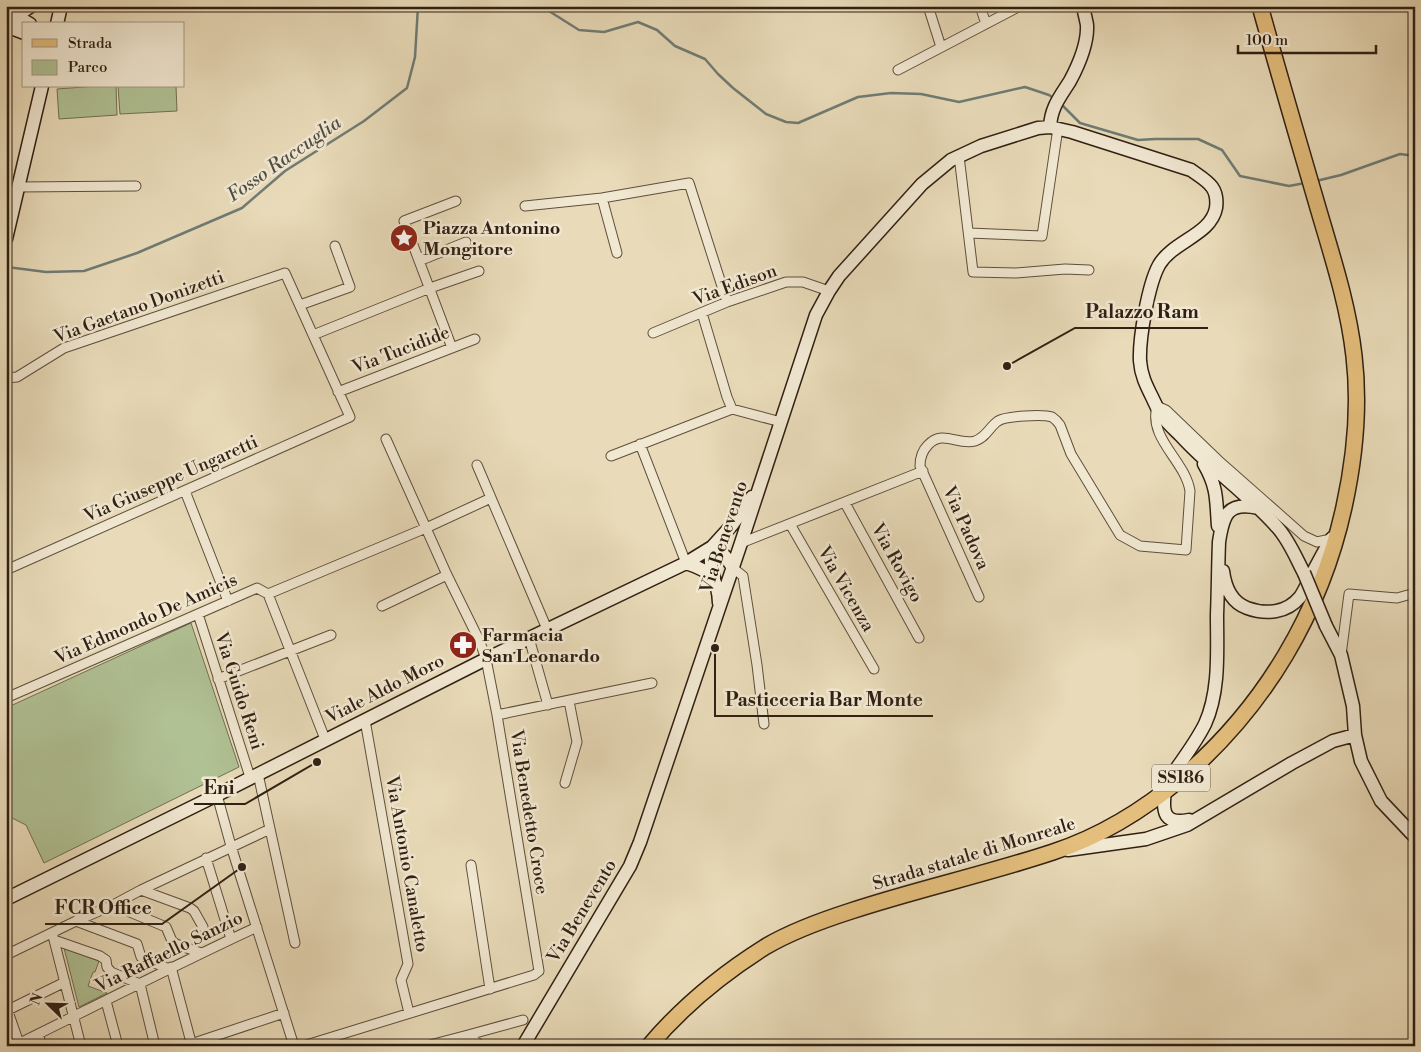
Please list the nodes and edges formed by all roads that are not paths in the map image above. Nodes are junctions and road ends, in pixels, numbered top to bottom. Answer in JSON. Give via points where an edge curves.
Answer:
{"nodes":[{"id":1,"x":31,"y":6,"type":"edge"},
{"id":2,"x":61,"y":6,"type":"edge"},
{"id":3,"x":928,"y":6,"type":"edge"},
{"id":4,"x":980,"y":6,"type":"edge"},
{"id":5,"x":1020,"y":6,"type":"edge"},
{"id":6,"x":1083,"y":6,"type":"edge"},
{"id":7,"x":1260,"y":6,"type":"edge"},
{"id":8,"x":9,"y":17,"type":"edge"},
{"id":9,"x":24,"y":22,"type":"edge"},
{"id":10,"x":57,"y":22,"type":"edge"},
{"id":11,"x":986,"y":24,"type":"junction"},
{"id":12,"x":22,"y":31,"type":"edge"},
{"id":13,"x":941,"y":47,"type":"junction"},
{"id":14,"x":898,"y":70,"type":"dead end"},
{"id":15,"x":42,"y":88,"type":"edge"},
{"id":16,"x":1054,"y":128,"type":"junction"},
{"id":17,"x":959,"y":156,"type":"junction"},
{"id":18,"x":136,"y":186,"type":"dead end"},
{"id":19,"x":18,"y":187,"type":"junction"},
{"id":20,"x":602,"y":198,"type":"junction"},
{"id":21,"x":456,"y":201,"type":"dead end"},
{"id":22,"x":525,"y":206,"type":"dead end"},
{"id":23,"x":969,"y":233,"type":"junction"},
{"id":24,"x":6,"y":240,"type":"edge"},
{"id":25,"x":466,"y":242,"type":"dead end"},
{"id":26,"x":335,"y":246,"type":"dead end"},
{"id":27,"x":617,"y":253,"type":"dead end"},
{"id":28,"x":422,"y":260,"type":"junction"},
{"id":29,"x":1089,"y":270,"type":"dead end"},
{"id":30,"x":479,"y":271,"type":"dead end"},
{"id":31,"x":430,"y":288,"type":"junction"},
{"id":32,"x":829,"y":291,"type":"junction"},
{"id":33,"x":727,"y":302,"type":"junction"},
{"id":34,"x":300,"y":305,"type":"junction"},
{"id":35,"x":702,"y":313,"type":"junction"},
{"id":36,"x":653,"y":333,"type":"dead end"},
{"id":37,"x":313,"y":335,"type":"junction"},
{"id":38,"x":475,"y":338,"type":"dead end"},
{"id":39,"x":452,"y":348,"type":"junction"},
{"id":40,"x":6,"y":378,"type":"edge"},
{"id":41,"x":338,"y":392,"type":"junction"},
{"id":42,"x":1157,"y":406,"type":"junction"},
{"id":43,"x":732,"y":409,"type":"junction"},
{"id":44,"x":781,"y":422,"type":"junction"},
{"id":45,"x":386,"y":439,"type":"dead end"},
{"id":46,"x":640,"y":444,"type":"junction"},
{"id":47,"x":1198,"y":454,"type":"junction"},
{"id":48,"x":611,"y":456,"type":"dead end"},
{"id":49,"x":477,"y":465,"type":"dead end"},
{"id":50,"x":923,"y":471,"type":"junction"},
{"id":51,"x":760,"y":487,"type":"junction"},
{"id":52,"x":185,"y":491,"type":"junction"},
{"id":53,"x":1241,"y":492,"type":"junction"},
{"id":54,"x":491,"y":498,"type":"junction"},
{"id":55,"x":845,"y":503,"type":"junction"},
{"id":56,"x":1217,"y":503,"type":"junction"},
{"id":57,"x":1258,"y":508,"type":"junction"},
{"id":58,"x":1342,"y":519,"type":"junction"},
{"id":59,"x":790,"y":524,"type":"junction"},
{"id":60,"x":426,"y":528,"type":"junction"},
{"id":61,"x":1331,"y":539,"type":"junction"},
{"id":62,"x":1219,"y":542,"type":"junction"},
{"id":63,"x":742,"y":543,"type":"junction"},
{"id":64,"x":712,"y":547,"type":"junction"},
{"id":65,"x":686,"y":563,"type":"junction"},
{"id":66,"x":733,"y":568,"type":"junction"},
{"id":67,"x":6,"y":570,"type":"edge"},
{"id":68,"x":448,"y":574,"type":"junction"},
{"id":69,"x":714,"y":578,"type":"junction"},
{"id":70,"x":1415,"y":592,"type":"edge"},
{"id":71,"x":268,"y":594,"type":"junction"},
{"id":72,"x":979,"y":597,"type":"dead end"},
{"id":73,"x":228,"y":601,"type":"junction"},
{"id":74,"x":382,"y":606,"type":"dead end"},
{"id":75,"x":719,"y":608,"type":"junction"},
{"id":76,"x":198,"y":614,"type":"junction"},
{"id":77,"x":547,"y":629,"type":"junction"},
{"id":78,"x":331,"y":635,"type":"dead end"},
{"id":79,"x":529,"y":638,"type":"junction"},
{"id":80,"x":919,"y":638,"type":"dead end"},
{"id":81,"x":290,"y":650,"type":"junction"},
{"id":82,"x":1341,"y":655,"type":"junction"},
{"id":83,"x":486,"y":658,"type":"junction"},
{"id":84,"x":874,"y":669,"type":"dead end"},
{"id":85,"x":218,"y":679,"type":"junction"},
{"id":86,"x":652,"y":684,"type":"dead end"},
{"id":87,"x":6,"y":698,"type":"edge"},
{"id":88,"x":568,"y":701,"type":"junction"},
{"id":89,"x":548,"y":705,"type":"junction"},
{"id":90,"x":496,"y":716,"type":"junction"},
{"id":91,"x":365,"y":720,"type":"junction"},
{"id":92,"x":764,"y":724,"type":"dead end"},
{"id":93,"x":1355,"y":735,"type":"junction"},
{"id":94,"x":325,"y":739,"type":"junction"},
{"id":95,"x":254,"y":776,"type":"junction"},
{"id":96,"x":565,"y":783,"type":"dead end"},
{"id":97,"x":217,"y":795,"type":"junction"},
{"id":98,"x":1160,"y":795,"type":"junction"},
{"id":99,"x":1207,"y":812,"type":"junction"},
{"id":100,"x":270,"y":829,"type":"junction"},
{"id":101,"x":1415,"y":837,"type":"edge"},
{"id":102,"x":231,"y":846,"type":"junction"},
{"id":103,"x":1054,"y":852,"type":"junction"},
{"id":104,"x":206,"y":858,"type":"junction"},
{"id":105,"x":471,"y":865,"type":"dead end"},
{"id":106,"x":141,"y":890,"type":"junction"},
{"id":107,"x":6,"y":899,"type":"edge"},
{"id":108,"x":114,"y":905,"type":"junction"},
{"id":109,"x":76,"y":921,"type":"junction"},
{"id":110,"x":203,"y":927,"type":"dead end"},
{"id":111,"x":256,"y":927,"type":"junction"},
{"id":112,"x":53,"y":936,"type":"junction"},
{"id":113,"x":231,"y":939,"type":"junction"},
{"id":114,"x":295,"y":943,"type":"dead end"},
{"id":115,"x":201,"y":953,"type":"junction"},
{"id":116,"x":6,"y":955,"type":"edge"},
{"id":117,"x":170,"y":968,"type":"junction"},
{"id":118,"x":65,"y":982,"type":"junction"},
{"id":119,"x":140,"y":984,"type":"junction"},
{"id":120,"x":490,"y":990,"type":"junction"},
{"id":121,"x":106,"y":1001,"type":"junction"},
{"id":122,"x":7,"y":1008,"type":"edge"},
{"id":123,"x":284,"y":1013,"type":"junction"},
{"id":124,"x":409,"y":1013,"type":"junction"},
{"id":125,"x":74,"y":1018,"type":"junction"},
{"id":126,"x":523,"y":1020,"type":"dead end"},
{"id":127,"x":38,"y":1034,"type":"junction"},
{"id":128,"x":468,"y":1034,"type":"junction"},
{"id":129,"x":439,"y":1044,"type":"edge"},
{"id":130,"x":17,"y":1045,"type":"edge"},
{"id":131,"x":191,"y":1045,"type":"edge"},
{"id":132,"x":42,"y":1046,"type":"edge"},
{"id":133,"x":81,"y":1046,"type":"edge"},
{"id":134,"x":118,"y":1046,"type":"edge"},
{"id":135,"x":155,"y":1046,"type":"edge"},
{"id":136,"x":294,"y":1046,"type":"edge"},
{"id":137,"x":303,"y":1046,"type":"edge"},
{"id":138,"x":426,"y":1046,"type":"edge"},
{"id":139,"x":480,"y":1046,"type":"edge"},
{"id":140,"x":523,"y":1046,"type":"edge"},
{"id":141,"x":650,"y":1046,"type":"edge"}],
"edges":[{"from":1,"to":8,"type":"main road"},
{"from":2,"to":10,"type":"main road"},
{"from":3,"to":13,"type":"street"},
{"from":4,"to":11,"type":"street"},
{"from":5,"to":11,"type":"street"},
{"from":6,"to":16,"type":"main road","via":[[1087,27],[1083,54],[1050,118]]},
{"from":7,"to":58,"type":"main road","name":"Strada statale di Monreale","number":"SS186","via":[[1346,302],[1357,410],[1354,460]]},
{"from":8,"to":9,"type":"main road"},
{"from":8,"to":12,"type":"main road"},
{"from":11,"to":13,"type":"street"},
{"from":13,"to":14,"type":"street"},
{"from":15,"to":19,"type":"main road"},
{"from":16,"to":17,"type":"main road","name":"Via Benevento","via":[[1038,128]]},
{"from":16,"to":23,"type":"street","via":[[1042,236]]},
{"from":16,"to":42,"type":"main road","via":[[1191,170],[1214,189],[1217,199],[1210,222],[1167,254],[1152,283],[1140,344],[1140,362],[1142,378]]},
{"from":17,"to":23,"type":"street"},
{"from":17,"to":32,"type":"main road","name":"Via Benevento","via":[[922,184]]},
{"from":18,"to":19,"type":"street"},
{"from":19,"to":24,"type":"main road"},
{"from":20,"to":22,"type":"street"},
{"from":20,"to":27,"type":"street"},
{"from":20,"to":33,"type":"street","via":[[689,184]]},
{"from":21,"to":28,"type":"street","via":[[404,222]]},
{"from":23,"to":29,"type":"street","via":[[973,272]]},
{"from":25,"to":28,"type":"street"},
{"from":26,"to":34,"type":"street","via":[[350,287]]},
{"from":28,"to":31,"type":"street"},
{"from":30,"to":31,"type":"street"},
{"from":31,"to":37,"type":"street"},
{"from":31,"to":39,"type":"street"},
{"from":32,"to":33,"type":"street","name":"Via Edison","via":[[803,282],[786,282]]},
{"from":32,"to":44,"type":"main road","name":"Via Benevento","via":[[816,315]]},
{"from":33,"to":35,"type":"street","name":"Via Edison"},
{"from":34,"to":37,"type":"street"},
{"from":34,"to":40,"type":"street","name":"Via Gaetano Donizetti","via":[[286,273],[64,348],[16,377]]},
{"from":35,"to":36,"type":"street","name":"Via Edison"},
{"from":35,"to":43,"type":"street"},
{"from":37,"to":41,"type":"street"},
{"from":38,"to":39,"type":"street","name":"Via Tucidide"},
{"from":39,"to":41,"type":"street","name":"Via Tucidide"},
{"from":41,"to":52,"type":"street","name":"Via Giuseppe Ungaretti","via":[[350,417]]},
{"from":42,"to":47,"type":"main road","via":[[1162,417]]},
{"from":42,"to":50,"type":"street","via":[[1157,430],[1184,474],[1190,491],[1186,550],[1140,546],[1120,535],[1071,454],[1060,425],[1051,417],[1002,419],[973,442],[939,437],[923,451],[920,466]]},
{"from":42,"to":61,"type":"street","via":[[1166,410],[1304,536],[1316,542]]},
{"from":43,"to":44,"type":"street"},
{"from":43,"to":46,"type":"street"},
{"from":44,"to":51,"type":"main road","name":"Via Benevento"},
{"from":45,"to":60,"type":"street","name":"Via Benedetto Croce"},
{"from":46,"to":48,"type":"street"},
{"from":46,"to":65,"type":"street"},
{"from":47,"to":53,"type":"main road"},
{"from":47,"to":56,"type":"main road","via":[[1215,485]]},
{"from":49,"to":54,"type":"street"},
{"from":50,"to":55,"type":"street"},
{"from":50,"to":72,"type":"street","name":"Via Padova"},
{"from":51,"to":63,"type":"main road","name":"Via Benevento"},
{"from":51,"to":64,"type":"main road","name":"Viale Aldo Moro"},
{"from":52,"to":67,"type":"street","name":"Via Giuseppe Ungaretti"},
{"from":52,"to":73,"type":"street"},
{"from":53,"to":56,"type":"main road","via":[[1223,496]]},
{"from":53,"to":57,"type":"main road"},
{"from":54,"to":60,"type":"street","name":"Via Edmondo De Amicis"},
{"from":54,"to":77,"type":"street"},
{"from":55,"to":59,"type":"street"},
{"from":55,"to":80,"type":"street","name":"Via Rovigo"},
{"from":56,"to":62,"type":"main road"},
{"from":57,"to":62,"type":"main road","via":[[1247,505],[1227,513],[1221,525]]},
{"from":57,"to":82,"type":"main road","bridge":true,"via":[[1279,528],[1290,547]]},
{"from":58,"to":61,"type":"main road"},
{"from":58,"to":98,"type":"main road","name":"Strada statale di Monreale","number":"SS186","via":[[1319,590],[1278,668],[1229,732]]},
{"from":59,"to":63,"type":"street"},
{"from":59,"to":84,"type":"street","name":"Via Vicenza"},
{"from":60,"to":68,"type":"street","name":"Via Benedetto Croce"},
{"from":60,"to":71,"type":"street","name":"Via Edmondo De Amicis"},
{"from":61,"to":62,"type":"main road","via":[[1301,596],[1279,612],[1255,611],[1232,598],[1224,580]]},
{"from":62,"to":98,"type":"main road","via":[[1217,662],[1211,706],[1197,739]]},
{"from":63,"to":66,"type":"main road","name":"Via Benevento"},
{"from":64,"to":65,"type":"main road","name":"Viale Aldo Moro"},
{"from":64,"to":66,"type":"main road","via":[[727,557]]},
{"from":64,"to":69,"type":"main road","via":[[710,558]]},
{"from":65,"to":69,"type":"main road","via":[[707,571]]},
{"from":65,"to":77,"type":"main road","name":"Viale Aldo Moro"},
{"from":66,"to":75,"type":"main road","name":"Via Benevento"},
{"from":66,"to":92,"type":"street","via":[[743,576]]},
{"from":68,"to":74,"type":"street"},
{"from":68,"to":83,"type":"street","name":"Via Benedetto Croce"},
{"from":69,"to":75,"type":"main road"},
{"from":70,"to":82,"type":"street","via":[[1397,598],[1348,594]]},
{"from":71,"to":73,"type":"street","name":"Via Edmondo De Amicis","via":[[257,588]]},
{"from":71,"to":81,"type":"street"},
{"from":73,"to":76,"type":"street","name":"Via Edmondo De Amicis"},
{"from":75,"to":140,"type":"main road","name":"Via Benevento","via":[[630,866]]},
{"from":76,"to":85,"type":"street","name":"Via Guido Reni"},
{"from":76,"to":87,"type":"street","name":"Via Edmondo De Amicis"},
{"from":77,"to":79,"type":"main road","name":"Viale Aldo Moro"},
{"from":78,"to":81,"type":"street"},
{"from":79,"to":83,"type":"main road","name":"Viale Aldo Moro"},
{"from":79,"to":89,"type":"street"},
{"from":81,"to":85,"type":"street"},
{"from":81,"to":94,"type":"street"},
{"from":82,"to":93,"type":"main road","via":[[1353,706]]},
{"from":83,"to":90,"type":"street","name":"Via Benedetto Croce"},
{"from":83,"to":91,"type":"main road","name":"Viale Aldo Moro"},
{"from":85,"to":95,"type":"street","name":"Via Guido Reni"},
{"from":86,"to":88,"type":"street"},
{"from":88,"to":89,"type":"street"},
{"from":88,"to":96,"type":"street","via":[[578,742]]},
{"from":89,"to":90,"type":"street"},
{"from":90,"to":120,"type":"street","name":"Via Benedetto Croce","via":[[538,970],[534,975]]},
{"from":91,"to":94,"type":"main road","name":"Viale Aldo Moro"},
{"from":91,"to":124,"type":"street","name":"Via Antonio Canaletto","via":[[408,964],[402,980]]},
{"from":93,"to":99,"type":"main road","via":[[1333,741]]},
{"from":93,"to":101,"type":"main road","via":[[1361,761],[1381,801]]},
{"from":94,"to":95,"type":"main road","name":"Viale Aldo Moro"},
{"from":95,"to":97,"type":"main road","name":"Viale Aldo Moro"},
{"from":95,"to":100,"type":"street","name":"Via Guido Reni"},
{"from":97,"to":102,"type":"street"},
{"from":97,"to":107,"type":"main road","name":"Viale Aldo Moro"},
{"from":98,"to":99,"type":"main road","via":[[1165,814],[1175,821],[1190,820]]},
{"from":98,"to":103,"type":"main road","name":"Strada statale di Monreale","number":"SS186","via":[[1137,812],[1087,839]]},
{"from":99,"to":103,"type":"main road","via":[[1187,825],[1146,839]]},
{"from":100,"to":102,"type":"street"},
{"from":100,"to":114,"type":"street","name":"Via Guido Reni"},
{"from":102,"to":104,"type":"street"},
{"from":102,"to":111,"type":"street"},
{"from":103,"to":141,"type":"main road","name":"Strada statale di Monreale","number":"SS186","via":[[818,922],[767,946],[715,982],[676,1016]]},
{"from":104,"to":106,"type":"street"},
{"from":104,"to":113,"type":"street"},
{"from":105,"to":120,"type":"street"},
{"from":106,"to":108,"type":"street"},
{"from":106,"to":110,"type":"street","via":[[190,908]]},
{"from":108,"to":109,"type":"street"},
{"from":108,"to":115,"type":"street","via":[[166,927],[176,944]]},
{"from":109,"to":112,"type":"street"},
{"from":109,"to":117,"type":"street","via":[[137,944],[141,957]]},
{"from":111,"to":113,"type":"street","name":"Via Raffaello Sanzio"},
{"from":111,"to":123,"type":"street"},
{"from":112,"to":116,"type":"street"},
{"from":112,"to":118,"type":"street"},
{"from":112,"to":119,"type":"street","via":[[100,956],[106,960],[111,972]]},
{"from":113,"to":115,"type":"street","name":"Via Raffaello Sanzio"},
{"from":115,"to":117,"type":"street","name":"Via Raffaello Sanzio"},
{"from":117,"to":119,"type":"street","name":"Via Raffaello Sanzio"},
{"from":117,"to":131,"type":"street"},
{"from":118,"to":122,"type":"street"},
{"from":118,"to":125,"type":"street"},
{"from":119,"to":121,"type":"street","name":"Via Raffaello Sanzio"},
{"from":119,"to":135,"type":"street"},
{"from":120,"to":124,"type":"street"},
{"from":121,"to":125,"type":"street","name":"Via Raffaello Sanzio"},
{"from":121,"to":134,"type":"street"},
{"from":122,"to":130,"type":"street"},
{"from":123,"to":131,"type":"street"},
{"from":123,"to":136,"type":"street"},
{"from":124,"to":137,"type":"street"},
{"from":125,"to":127,"type":"street","name":"Via Raffaello Sanzio"},
{"from":125,"to":133,"type":"street"},
{"from":126,"to":128,"type":"street"},
{"from":127,"to":130,"type":"street","name":"Via Raffaello Sanzio"},
{"from":127,"to":132,"type":"street"},
{"from":128,"to":129,"type":"street"},
{"from":128,"to":139,"type":"street"},
{"from":129,"to":138,"type":"street"}]}
